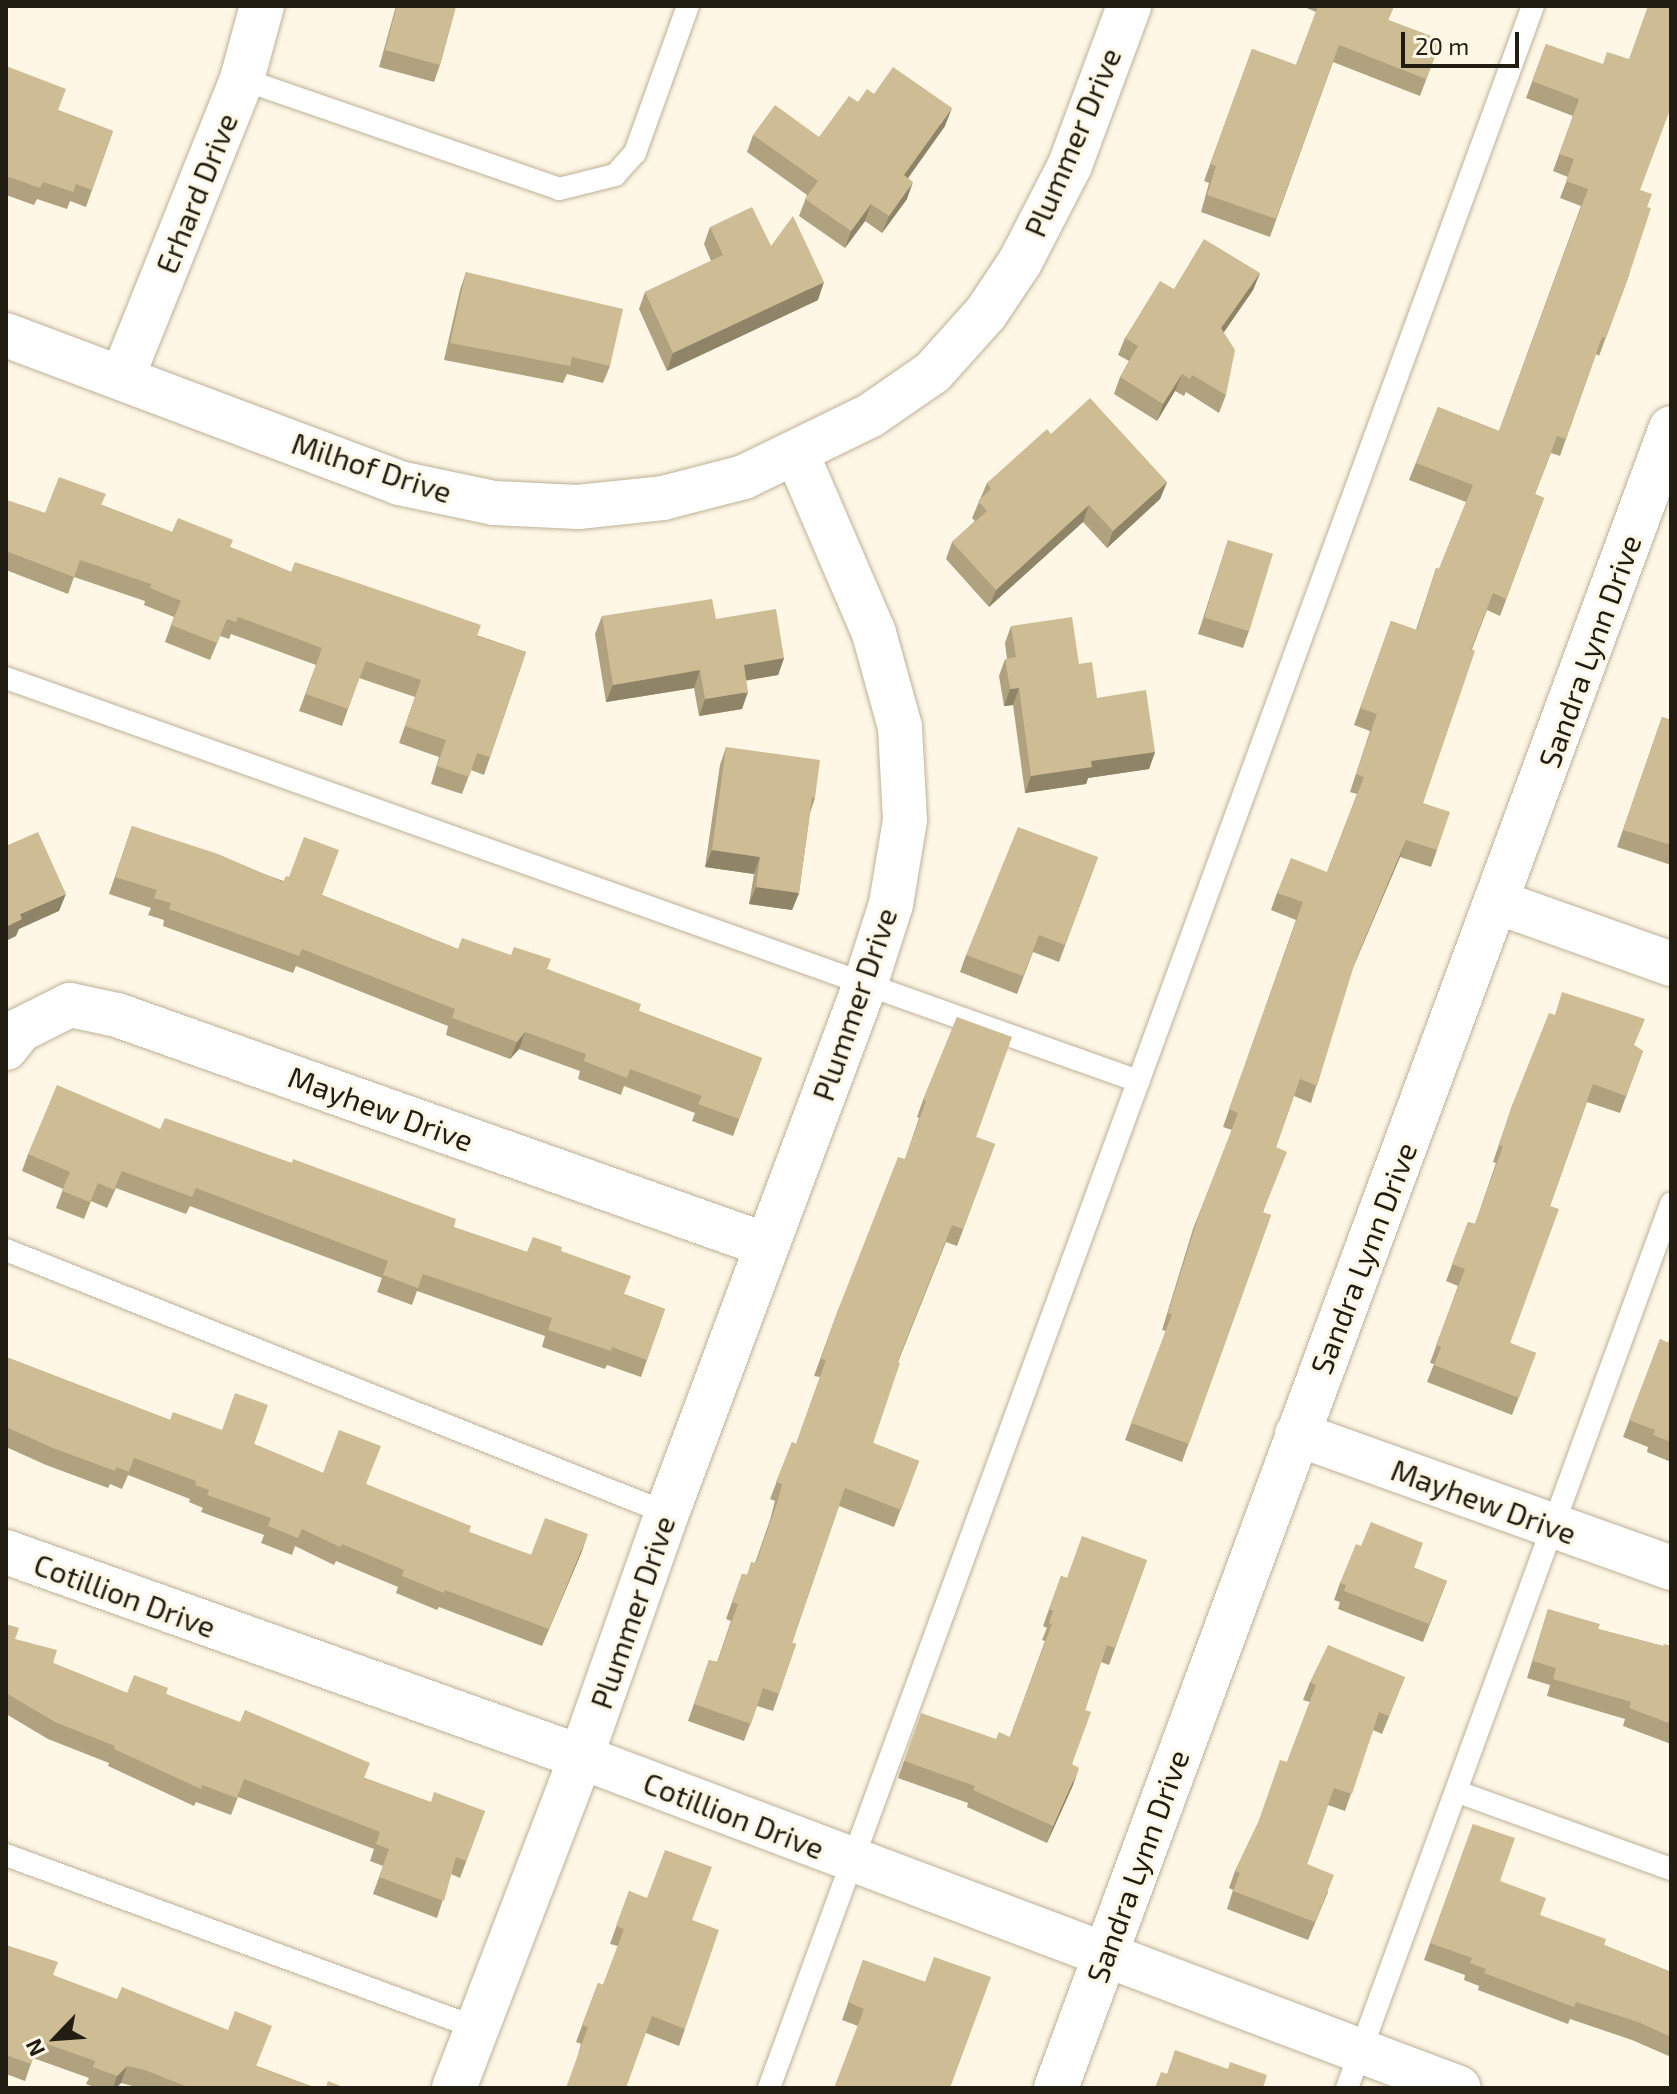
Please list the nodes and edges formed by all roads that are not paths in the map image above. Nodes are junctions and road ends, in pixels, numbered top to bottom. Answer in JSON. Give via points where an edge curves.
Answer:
{"nodes":[{"id":1,"x":262,"y":6,"type":"edge"},
{"id":2,"x":688,"y":6,"type":"edge"},
{"id":3,"x":1129,"y":6,"type":"edge"},
{"id":4,"x":1533,"y":6,"type":"edge"},
{"id":5,"x":242,"y":79,"type":"junction"},
{"id":6,"x":6,"y":335,"type":"edge"},
{"id":7,"x":122,"y":378,"type":"junction"},
{"id":8,"x":1671,"y":428,"type":"edge"},
{"id":9,"x":797,"y":454,"type":"junction"},
{"id":10,"x":6,"y":678,"type":"edge"},
{"id":11,"x":1497,"y":902,"type":"junction"},
{"id":12,"x":1671,"y":964,"type":"edge"},
{"id":13,"x":866,"y":982,"type":"junction"},
{"id":14,"x":6,"y":1048,"type":"edge"},
{"id":15,"x":1138,"y":1081,"type":"junction"},
{"id":16,"x":1671,"y":1204,"type":"edge"},
{"id":17,"x":766,"y":1245,"type":"junction"},
{"id":18,"x":6,"y":1250,"type":"edge"},
{"id":19,"x":1661,"y":1259,"type":"edge"},
{"id":20,"x":1297,"y":1434,"type":"junction"},
{"id":21,"x":667,"y":1513,"type":"junction"},
{"id":22,"x":1556,"y":1527,"type":"junction"},
{"id":23,"x":6,"y":1552,"type":"edge"},
{"id":24,"x":1671,"y":1568,"type":"edge"},
{"id":25,"x":581,"y":1757,"type":"junction"},
{"id":26,"x":1458,"y":1792,"type":"junction"},
{"id":27,"x":6,"y":1855,"type":"edge"},
{"id":28,"x":853,"y":1860,"type":"junction"},
{"id":29,"x":1671,"y":1869,"type":"edge"},
{"id":30,"x":1104,"y":1955,"type":"junction"},
{"id":31,"x":477,"y":2028,"type":"junction"},
{"id":32,"x":1354,"y":2070,"type":"edge"},
{"id":33,"x":454,"y":2088,"type":"edge"},
{"id":34,"x":769,"y":2088,"type":"edge"},
{"id":35,"x":1056,"y":2088,"type":"edge"},
{"id":36,"x":1459,"y":2088,"type":"edge"}],
"edges":[{"from":1,"to":5,"type":"street","name":"Erhard Drive"},
{"from":2,"to":5,"type":"lane","via":[[635,153],[615,175],[559,189]]},
{"from":3,"to":9,"type":"street","name":"Plummer Drive","via":[[1070,165],[1020,262],[986,313],[933,372],[871,415]]},
{"from":4,"to":15,"type":"lane"},
{"from":5,"to":7,"type":"street","name":"Erhard Drive"},
{"from":6,"to":7,"type":"street","name":"Milhof Drive"},
{"from":7,"to":9,"type":"street","name":"Milhof Drive","via":[[399,483],[494,503],[578,507],[663,498],[744,477]]},
{"from":8,"to":11,"type":"street","name":"Sandra Lynn Drive"},
{"from":9,"to":13,"type":"street","name":"Plummer Drive","via":[[874,633],[900,727],[905,820],[891,904]]},
{"from":10,"to":13,"type":"lane"},
{"from":11,"to":12,"type":"street"},
{"from":11,"to":20,"type":"street","name":"Sandra Lynn Drive"},
{"from":13,"to":15,"type":"lane"},
{"from":13,"to":17,"type":"street","name":"Plummer Drive"},
{"from":14,"to":17,"type":"street","name":"Mayhew Drive","via":[[20,1030],[70,1005],[117,1015]]},
{"from":15,"to":28,"type":"lane"},
{"from":16,"to":19,"type":"lane"},
{"from":17,"to":21,"type":"street","name":"Plummer Drive"},
{"from":18,"to":21,"type":"lane"},
{"from":19,"to":22,"type":"lane"},
{"from":20,"to":22,"type":"street","name":"Mayhew Drive"},
{"from":20,"to":30,"type":"street","name":"Sandra Lynn Drive"},
{"from":21,"to":25,"type":"street","name":"Plummer Drive"},
{"from":22,"to":24,"type":"street","name":"Mayhew Drive"},
{"from":22,"to":26,"type":"lane"},
{"from":23,"to":25,"type":"street","name":"Cotillion Drive"},
{"from":25,"to":28,"type":"street","name":"Cotillion Drive"},
{"from":25,"to":31,"type":"street","name":"Plummer Drive"},
{"from":26,"to":29,"type":"lane"},
{"from":26,"to":32,"type":"lane"},
{"from":27,"to":31,"type":"lane"},
{"from":28,"to":30,"type":"street","name":"Cotillion Drive"},
{"from":28,"to":34,"type":"lane"},
{"from":30,"to":32,"type":"street","name":"Cotillion Drive"},
{"from":30,"to":35,"type":"street","name":"Sandra Lynn Drive"},
{"from":31,"to":33,"type":"street","name":"Plummer Drive"},
{"from":32,"to":36,"type":"street","name":"Cotillion Drive"}]}
